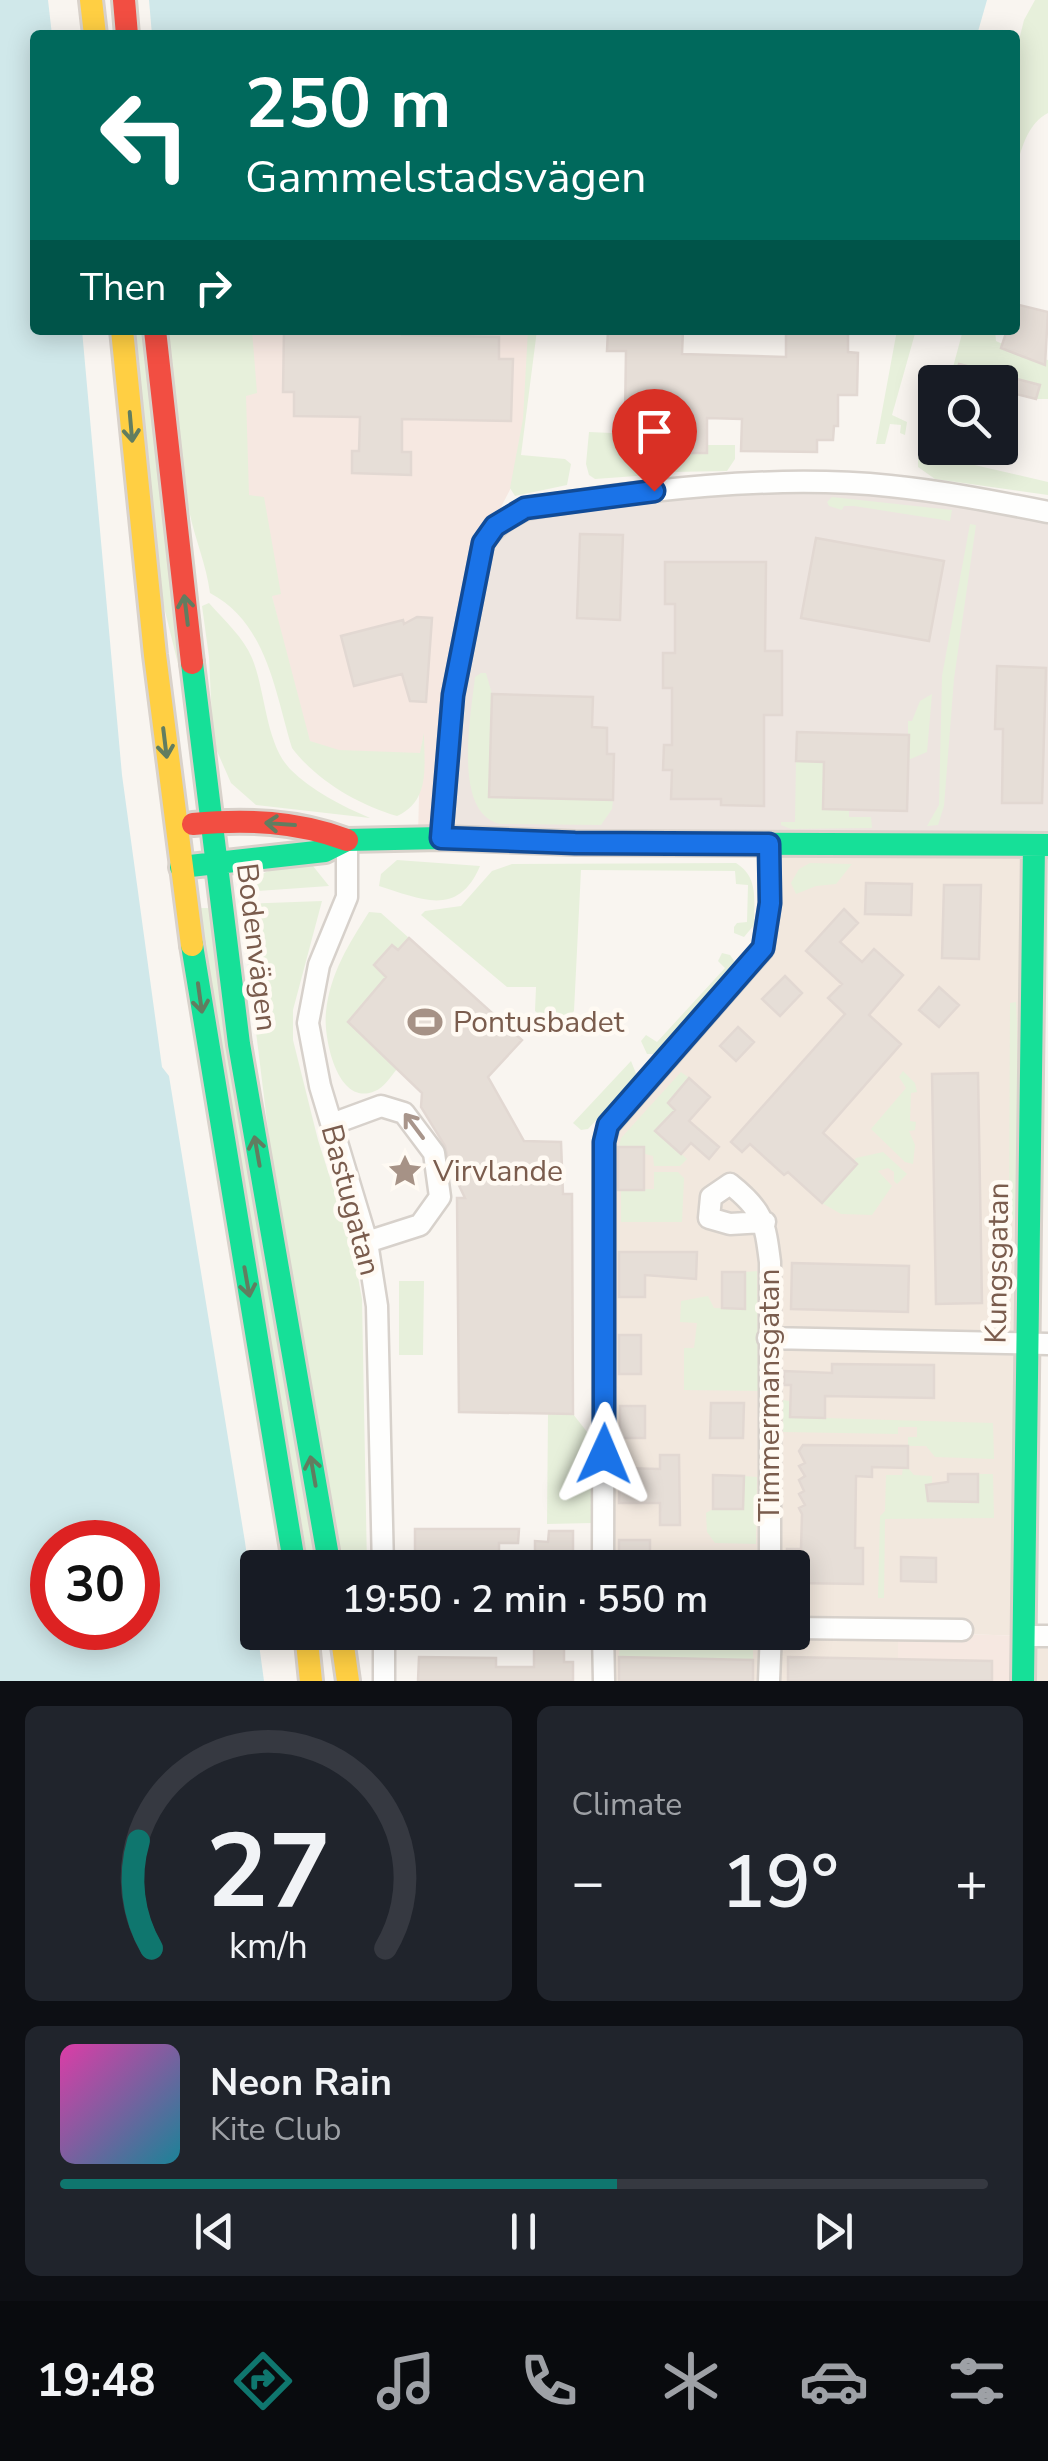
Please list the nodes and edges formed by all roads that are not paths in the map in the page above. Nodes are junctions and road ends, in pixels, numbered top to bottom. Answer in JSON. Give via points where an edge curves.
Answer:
{"nodes":[{"id":1,"x":92,"y":0,"type":"edge"},
{"id":2,"x":124,"y":0,"type":"edge"},
{"id":3,"x":95,"y":30,"type":"edge"},
{"id":4,"x":127,"y":30,"type":"edge"},
{"id":5,"x":122,"y":335,"type":"edge"},
{"id":6,"x":157,"y":335,"type":"edge"},
{"id":7,"x":1048,"y":512,"type":"edge"},
{"id":8,"x":210,"y":822,"type":"junction"},
{"id":9,"x":176,"y":826,"type":"junction"},
{"id":10,"x":441,"y":838,"type":"junction"},
{"id":11,"x":347,"y":840,"type":"junction"},
{"id":12,"x":769,"y":844,"type":"junction"},
{"id":13,"x":1041,"y":845,"type":"edge"},
{"id":14,"x":216,"y":863,"type":"junction"},
{"id":15,"x":181,"y":867,"type":"junction"},
{"id":16,"x":332,"y":1124,"type":"junction"},
{"id":17,"x":765,"y":1222,"type":"dead end"},
{"id":18,"x":367,"y":1242,"type":"junction"},
{"id":19,"x":768,"y":1338,"type":"junction"},
{"id":20,"x":1037,"y":1344,"type":"edge"},
{"id":21,"x":292,"y":1550,"type":"edge"},
{"id":22,"x":327,"y":1550,"type":"edge"},
{"id":23,"x":383,"y":1550,"type":"edge"},
{"id":24,"x":603,"y":1550,"type":"edge"},
{"id":25,"x":770,"y":1550,"type":"edge"},
{"id":26,"x":810,"y":1628,"type":"edge"},
{"id":27,"x":962,"y":1630,"type":"dead end"},
{"id":28,"x":1023,"y":1636,"type":"junction"},
{"id":29,"x":1048,"y":1636,"type":"edge"},
{"id":30,"x":308,"y":1650,"type":"edge"},
{"id":31,"x":344,"y":1650,"type":"edge"},
{"id":32,"x":384,"y":1650,"type":"edge"},
{"id":33,"x":604,"y":1650,"type":"edge"},
{"id":34,"x":770,"y":1650,"type":"edge"},
{"id":35,"x":311,"y":1681,"type":"edge"},
{"id":36,"x":348,"y":1681,"type":"edge"},
{"id":37,"x":384,"y":1681,"type":"edge"},
{"id":38,"x":604,"y":1681,"type":"edge"},
{"id":39,"x":769,"y":1681,"type":"edge"},
{"id":40,"x":1023,"y":1681,"type":"edge"}],
"edges":[{"from":1,"to":3,"type":"main road"},
{"from":2,"to":4,"type":"main road"},
{"from":5,"to":9,"type":"main road","name":"Bodenvägen","one_way":true},
{"from":8,"to":6,"type":"main road","name":"Bodenvägen","one_way":true},
{"from":7,"to":10,"type":"street","via":[[889,486],[798,484],[623,494],[511,514],[483,543],[453,695]]},
{"from":8,"to":9,"type":"main road"},
{"from":11,"to":8,"type":"main road","one_way":true,"via":[[300,825]]},
{"from":8,"to":14,"type":"main road","name":"Bodenvägen"},
{"from":9,"to":15,"type":"main road","name":"Bodenvägen"},
{"from":10,"to":11,"type":"main road"},
{"from":10,"to":12,"type":"main road"},
{"from":11,"to":14,"type":"main road","via":[[324,852]]},
{"from":11,"to":16,"type":"street","name":"Bastugatan","via":[[347,897],[319,965],[308,1023]]},
{"from":12,"to":13,"type":"main road"},
{"from":12,"to":24,"type":"street","via":[[763,948],[608,1125]]},
{"from":13,"to":20,"type":"main road","name":"Kungsgatan"},
{"from":14,"to":15,"type":"main road"},
{"from":22,"to":14,"type":"main road","name":"Bodenvägen","one_way":true,"via":[[239,1044]]},
{"from":15,"to":21,"type":"main road","name":"Bodenvägen","one_way":true},
{"from":16,"to":18,"type":"street","name":"Bastugatan"},
{"from":18,"to":16,"type":"street","one_way":true,"via":[[420,1224],[440,1197],[434,1153],[404,1112],[381,1106]]},
{"from":17,"to":19,"type":"street","name":"Timmermansgatan"},
{"from":18,"to":23,"type":"street","name":"Bastugatan","via":[[378,1322]]},
{"from":19,"to":20,"type":"street"},
{"from":19,"to":25,"type":"street","name":"Timmermansgatan"},
{"from":20,"to":28,"type":"main road","name":"Kungsgatan"},
{"from":26,"to":27,"type":"street"},
{"from":28,"to":29,"type":"street"},
{"from":28,"to":40,"type":"main road","name":"Kungsgatan"},
{"from":30,"to":35,"type":"main road"},
{"from":31,"to":36,"type":"main road"},
{"from":32,"to":37,"type":"street"},
{"from":33,"to":38,"type":"street"},
{"from":34,"to":39,"type":"street"}]}
